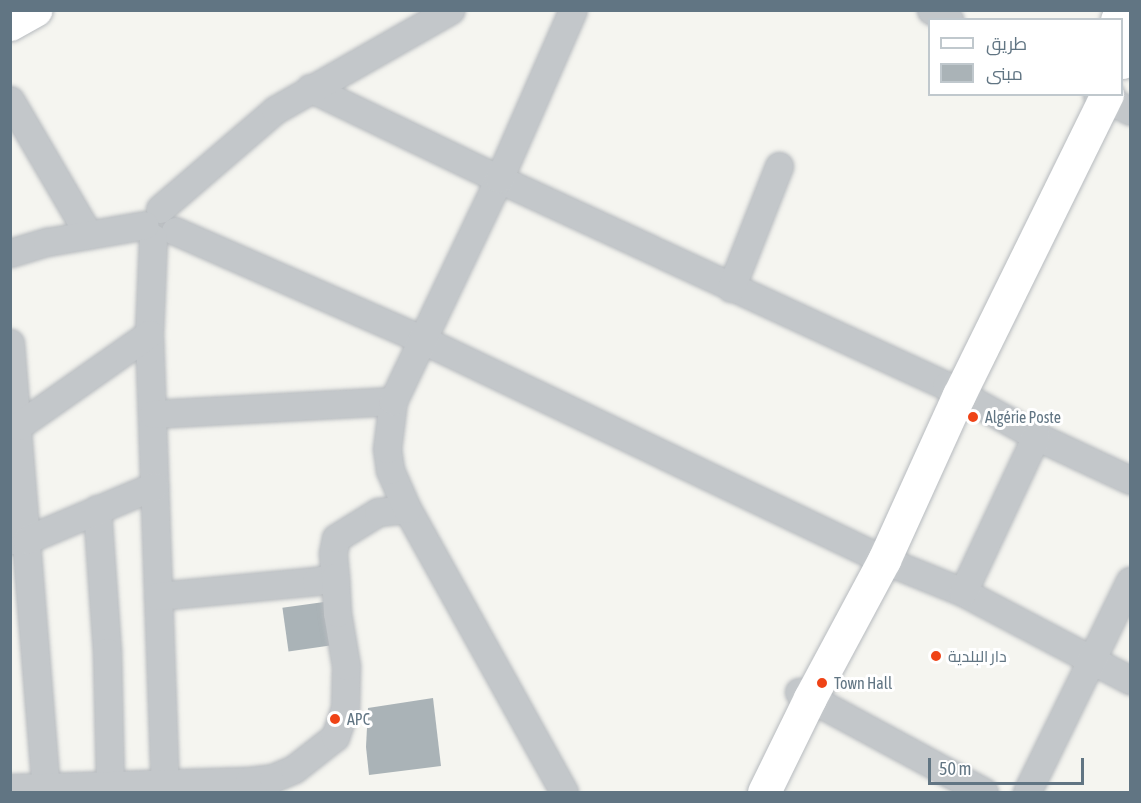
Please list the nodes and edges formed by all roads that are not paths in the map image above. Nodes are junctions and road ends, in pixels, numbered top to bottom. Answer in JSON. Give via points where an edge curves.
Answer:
{"nodes":[{"id":1,"x":35,"y":10,"type":"edge"},
{"id":2,"x":450,"y":10,"type":"edge"},
{"id":3,"x":573,"y":10,"type":"edge"},
{"id":4,"x":931,"y":10,"type":"edge"},
{"id":5,"x":945,"y":18,"type":"edge"},
{"id":6,"x":10,"y":24,"type":"edge"},
{"id":7,"x":1131,"y":42,"type":"edge"},
{"id":8,"x":1123,"y":60,"type":"edge"},
{"id":9,"x":310,"y":88,"type":"junction"},
{"id":10,"x":1105,"y":99,"type":"edge"},
{"id":11,"x":10,"y":100,"type":"edge"},
{"id":12,"x":779,"y":166,"type":"dead end"},
{"id":13,"x":499,"y":179,"type":"junction"},
{"id":14,"x":158,"y":226,"type":"junction"},
{"id":15,"x":89,"y":236,"type":"junction"},
{"id":16,"x":10,"y":253,"type":"edge"},
{"id":17,"x":731,"y":288,"type":"junction"},
{"id":18,"x":149,"y":334,"type":"junction"},
{"id":19,"x":421,"y":339,"type":"junction"},
{"id":20,"x":10,"y":344,"type":"edge"},
{"id":21,"x":952,"y":391,"type":"junction"},
{"id":22,"x":393,"y":401,"type":"junction"},
{"id":23,"x":153,"y":414,"type":"junction"},
{"id":24,"x":14,"y":426,"type":"edge"},
{"id":25,"x":1036,"y":436,"type":"junction"},
{"id":26,"x":1131,"y":480,"type":"edge"},
{"id":27,"x":154,"y":486,"type":"junction"},
{"id":28,"x":407,"y":508,"type":"junction"},
{"id":29,"x":97,"y":509,"type":"junction"},
{"id":30,"x":18,"y":540,"type":"edge"},
{"id":31,"x":874,"y":555,"type":"junction"},
{"id":32,"x":335,"y":577,"type":"junction"},
{"id":33,"x":1131,"y":581,"type":"edge"},
{"id":34,"x":963,"y":591,"type":"junction"},
{"id":35,"x":158,"y":596,"type":"junction"},
{"id":36,"x":23,"y":649,"type":"edge"},
{"id":37,"x":1092,"y":661,"type":"junction"},
{"id":38,"x":1131,"y":680,"type":"edge"},
{"id":39,"x":804,"y":695,"type":"junction"},
{"id":40,"x":110,"y":784,"type":"junction"},
{"id":41,"x":46,"y":787,"type":"junction"},
{"id":42,"x":10,"y":788,"type":"edge"},
{"id":43,"x":165,"y":789,"type":"edge"},
{"id":44,"x":564,"y":792,"type":"edge"},
{"id":45,"x":748,"y":792,"type":"edge"},
{"id":46,"x":764,"y":792,"type":"edge"},
{"id":47,"x":984,"y":792,"type":"edge"},
{"id":48,"x":1027,"y":792,"type":"edge"}],
"edges":[{"from":1,"to":6,"type":"main road"},
{"from":2,"to":9,"type":"street"},
{"from":3,"to":13,"type":"street"},
{"from":4,"to":5,"type":"street"},
{"from":7,"to":8,"type":"main road"},
{"from":9,"to":13,"type":"street"},
{"from":9,"to":14,"type":"street","via":[[275,110]]},
{"from":10,"to":21,"type":"main road"},
{"from":11,"to":15,"type":"street"},
{"from":12,"to":17,"type":"street"},
{"from":13,"to":17,"type":"street"},
{"from":13,"to":19,"type":"street"},
{"from":14,"to":15,"type":"street"},
{"from":14,"to":18,"type":"street"},
{"from":14,"to":19,"type":"street"},
{"from":15,"to":16,"type":"street","via":[[46,242]]},
{"from":17,"to":21,"type":"street"},
{"from":18,"to":23,"type":"street"},
{"from":18,"to":24,"type":"street"},
{"from":19,"to":22,"type":"street"},
{"from":19,"to":31,"type":"street"},
{"from":20,"to":24,"type":"street"},
{"from":21,"to":25,"type":"street"},
{"from":21,"to":31,"type":"main road"},
{"from":22,"to":23,"type":"street"},
{"from":22,"to":28,"type":"street","via":[[388,460]]},
{"from":23,"to":27,"type":"street"},
{"from":24,"to":30,"type":"street"},
{"from":25,"to":26,"type":"street"},
{"from":25,"to":34,"type":"street"},
{"from":27,"to":29,"type":"street"},
{"from":27,"to":35,"type":"street"},
{"from":28,"to":32,"type":"street","via":[[378,512],[336,538]]},
{"from":28,"to":44,"type":"street"},
{"from":29,"to":30,"type":"street"},
{"from":29,"to":40,"type":"street","via":[[107,652]]},
{"from":30,"to":36,"type":"street"},
{"from":31,"to":34,"type":"street"},
{"from":31,"to":39,"type":"main road"},
{"from":32,"to":35,"type":"street"},
{"from":32,"to":43,"type":"street","via":[[346,685],[345,708],[335,736],[294,769],[273,778]]},
{"from":33,"to":37,"type":"street"},
{"from":34,"to":37,"type":"street"},
{"from":35,"to":43,"type":"street"},
{"from":36,"to":41,"type":"street"},
{"from":37,"to":38,"type":"street"},
{"from":37,"to":48,"type":"street"},
{"from":39,"to":45,"type":"main road"},
{"from":39,"to":46,"type":"main road"},
{"from":39,"to":47,"type":"street"},
{"from":40,"to":41,"type":"street"},
{"from":40,"to":43,"type":"street"},
{"from":41,"to":42,"type":"street"}]}
